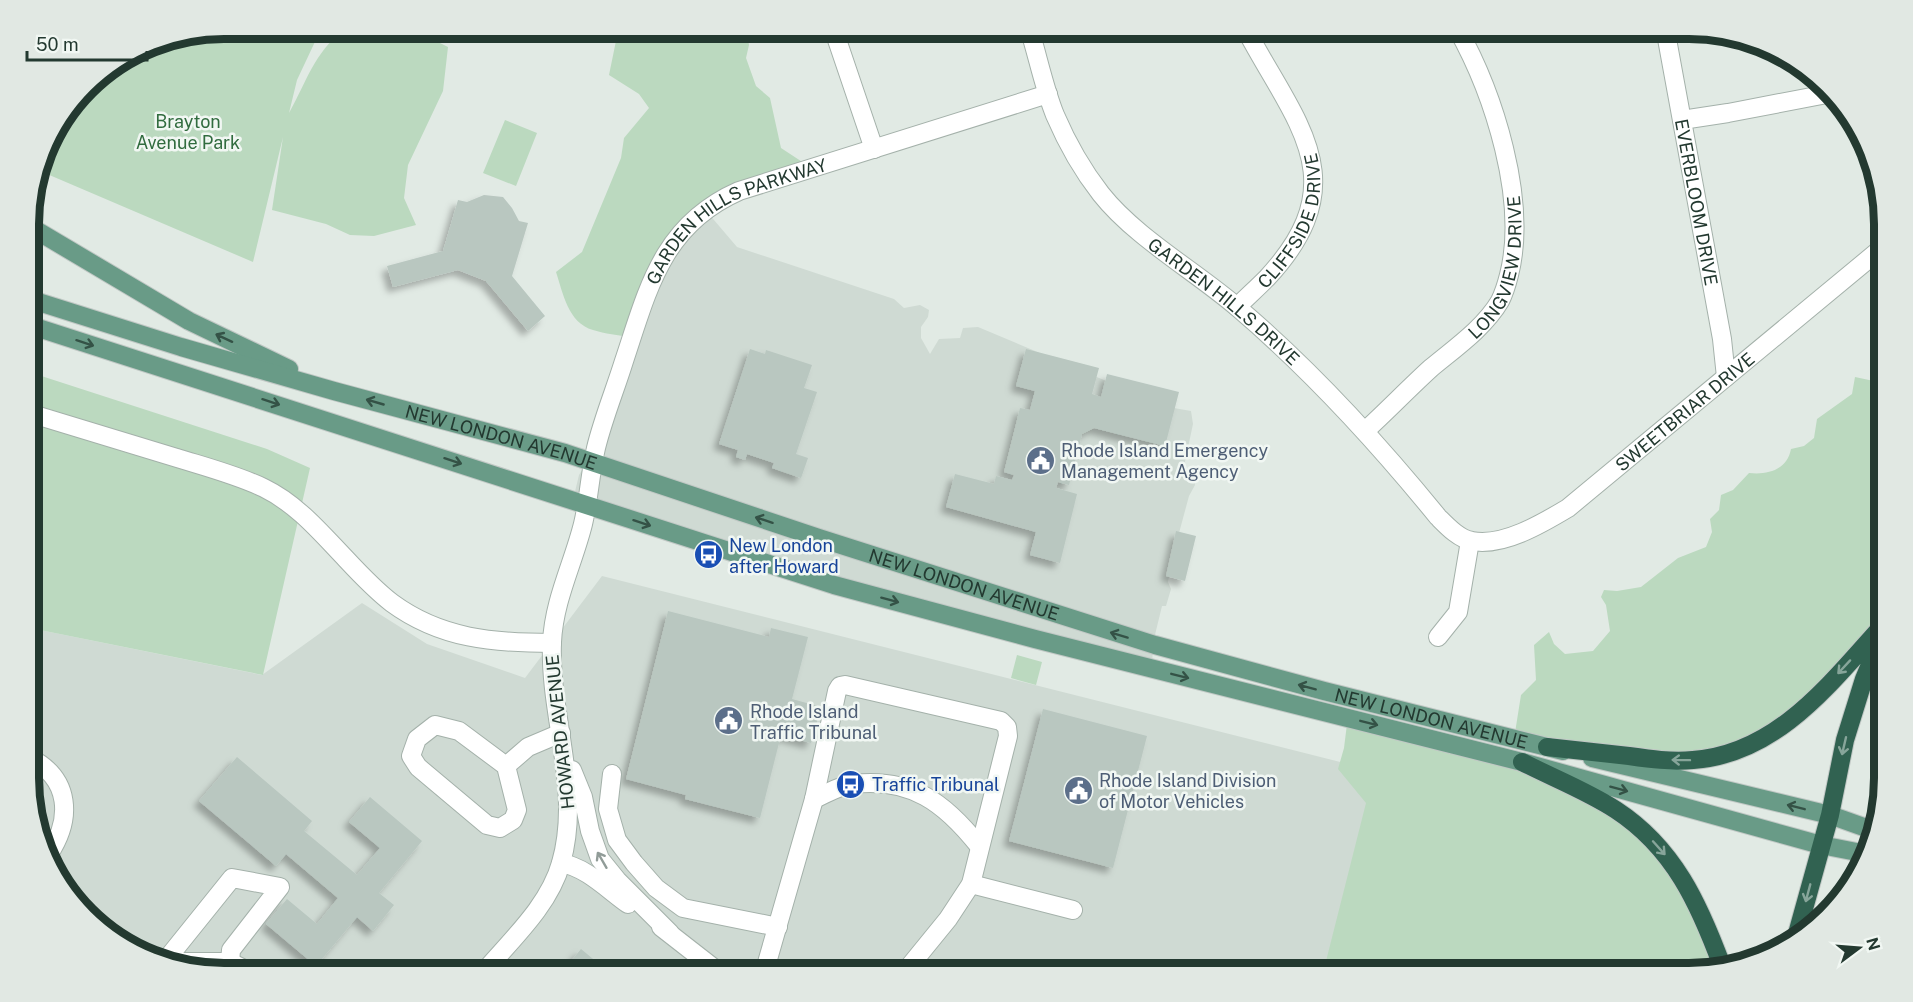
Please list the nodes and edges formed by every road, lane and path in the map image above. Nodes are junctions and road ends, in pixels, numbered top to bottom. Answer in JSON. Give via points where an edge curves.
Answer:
{"nodes":[{"id":1,"x":837,"y":39,"type":"edge"},
{"id":2,"x":1032,"y":39,"type":"edge"},
{"id":3,"x":1251,"y":39,"type":"edge"},
{"id":4,"x":1461,"y":39,"type":"edge"},
{"id":5,"x":1667,"y":39,"type":"edge"},
{"id":6,"x":1048,"y":94,"type":"junction"},
{"id":7,"x":1822,"y":95,"type":"edge"},
{"id":8,"x":1682,"y":120,"type":"junction"},
{"id":9,"x":874,"y":149,"type":"junction"},
{"id":10,"x":39,"y":232,"type":"edge"},
{"id":11,"x":1874,"y":254,"type":"edge"},
{"id":12,"x":39,"y":302,"type":"edge"},
{"id":13,"x":1237,"y":307,"type":"junction"},
{"id":14,"x":39,"y":328,"type":"edge"},
{"id":15,"x":1726,"y":377,"type":"junction"},
{"id":16,"x":334,"y":391,"type":"junction"},
{"id":17,"x":39,"y":415,"type":"edge"},
{"id":18,"x":1365,"y":431,"type":"junction"},
{"id":19,"x":593,"y":463,"type":"junction"},
{"id":20,"x":586,"y":505,"type":"junction"},
{"id":21,"x":1470,"y":541,"type":"junction"},
{"id":22,"x":1874,"y":635,"type":"edge"},
{"id":23,"x":1438,"y":637,"type":"dead end"},
{"id":24,"x":552,"y":644,"type":"junction"},
{"id":25,"x":1874,"y":656,"type":"edge"},
{"id":26,"x":561,"y":733,"type":"junction"},
{"id":27,"x":1547,"y":747,"type":"junction"},
{"id":28,"x":564,"y":751,"type":"junction"},
{"id":29,"x":1522,"y":762,"type":"junction"},
{"id":30,"x":39,"y":763,"type":"edge"},
{"id":31,"x":506,"y":766,"type":"junction"},
{"id":32,"x":612,"y":774,"type":"dead end"},
{"id":33,"x":814,"y":799,"type":"junction"},
{"id":34,"x":1830,"y":816,"type":"junction"},
{"id":35,"x":1866,"y":828,"type":"edge"},
{"id":36,"x":1821,"y":845,"type":"junction"},
{"id":37,"x":979,"y":846,"type":"junction"},
{"id":38,"x":53,"y":848,"type":"edge"},
{"id":39,"x":1858,"y":852,"type":"edge"},
{"id":40,"x":561,"y":863,"type":"junction"},
{"id":41,"x":971,"y":884,"type":"junction"},
{"id":42,"x":1073,"y":910,"type":"dead end"},
{"id":43,"x":778,"y":927,"type":"junction"},
{"id":44,"x":1799,"y":927,"type":"edge"},
{"id":45,"x":670,"y":933,"type":"junction"},
{"id":46,"x":170,"y":955,"type":"edge"},
{"id":47,"x":1720,"y":960,"type":"edge"},
{"id":48,"x":212,"y":962,"type":"edge"},
{"id":49,"x":230,"y":962,"type":"joint"},
{"id":50,"x":494,"y":963,"type":"edge"},
{"id":51,"x":708,"y":963,"type":"edge"},
{"id":52,"x":768,"y":963,"type":"edge"},
{"id":53,"x":912,"y":963,"type":"edge"}],
"edges":[{"from":1,"to":9,"type":"street"},
{"from":2,"to":6,"type":"street","name":"GARDEN HILLS DRIVE"},
{"from":3,"to":13,"type":"street","name":"CLIFFSIDE DRIVE","via":[[1306,139],[1313,192],[1310,210],[1292,246]]},
{"from":4,"to":18,"type":"street","name":"LONGVIEW DRIVE","via":[[1497,125],[1509,171],[1515,232],[1510,268],[1500,300],[1488,316]]},
{"from":5,"to":8,"type":"street","name":"EVERBLOOM DRIVE"},
{"from":6,"to":9,"type":"street","name":"GARDEN HILLS PARKWAY"},
{"from":6,"to":13,"type":"street","name":"GARDEN HILLS DRIVE","via":[[1082,167],[1111,206]]},
{"from":7,"to":8,"type":"street"},
{"from":8,"to":15,"type":"street","name":"EVERBLOOM DRIVE"},
{"from":9,"to":19,"type":"street","name":"GARDEN HILLS PARKWAY","via":[[739,191],[719,200],[684,230],[665,253],[651,282]]},
{"from":16,"to":10,"type":"main road","one_way":true,"via":[[189,321]]},
{"from":11,"to":15,"type":"street","name":"SWEETBRIAR DRIVE"},
{"from":12,"to":16,"type":"main road","name":"NEW LONDON AVENUE"},
{"from":13,"to":18,"type":"street","name":"GARDEN HILLS DRIVE"},
{"from":14,"to":20,"type":"main road","name":"NEW LONDON AVENUE","one_way":true},
{"from":15,"to":21,"type":"street","name":"SWEETBRIAR DRIVE","via":[[1568,508],[1534,528],[1500,539]]},
{"from":19,"to":16,"type":"main road","name":"NEW LONDON AVENUE","one_way":true},
{"from":17,"to":24,"type":"street","via":[[263,487],[304,516],[392,603],[436,627],[484,640]]},
{"from":18,"to":21,"type":"street","name":"GARDEN HILLS DRIVE","via":[[1438,517]]},
{"from":19,"to":20,"type":"street","name":"GARDEN HILLS PARKWAY"},
{"from":27,"to":19,"type":"main road","name":"NEW LONDON AVENUE","one_way":true,"via":[[1155,645]]},
{"from":20,"to":24,"type":"street","name":"HOWARD AVENUE","via":[[557,604]]},
{"from":20,"to":29,"type":"main road","name":"NEW LONDON AVENUE","one_way":true,"via":[[834,585]]},
{"from":21,"to":23,"type":"street","via":[[1458,612]]},
{"from":22,"to":27,"type":"highway","one_way":true,"via":[[1797,715],[1740,749],[1678,761]]},
{"from":24,"to":26,"type":"street","name":"HOWARD AVENUE"},
{"from":25,"to":34,"type":"highway","one_way":true,"via":[[1845,740]]},
{"from":26,"to":28,"type":"street","name":"HOWARD AVENUE"},
{"from":26,"to":31,"type":"street","via":[[528,747]]},
{"from":34,"to":27,"type":"main road","name":"NEW LONDON AVENUE","one_way":true},
{"from":28,"to":40,"type":"street","name":"HOWARD AVENUE","via":[[569,817]]},
{"from":45,"to":28,"type":"street","one_way":true,"via":[[600,859],[583,797]]},
{"from":29,"to":36,"type":"main road","name":"NEW LONDON AVENUE","one_way":true},
{"from":29,"to":47,"type":"highway","one_way":true,"via":[[1609,806],[1651,839],[1689,889]]},
{"from":30,"to":38,"type":"street","via":[[61,788],[63,800],[62,832]]},
{"from":31,"to":31,"type":"street","via":[[517,810],[513,820],[500,828],[487,825],[418,767],[411,756],[417,739],[435,725],[459,731]]},
{"from":32,"to":43,"type":"street","via":[[608,809],[617,840],[656,888],[683,908]]},
{"from":33,"to":37,"type":"street","via":[[851,784],[908,789],[928,796],[960,822]]},
{"from":33,"to":37,"type":"street","via":[[840,686],[1001,721],[1008,736]]},
{"from":33,"to":43,"type":"street"},
{"from":34,"to":35,"type":"main road","name":"NEW LONDON AVENUE"},
{"from":34,"to":36,"type":"highway"},
{"from":36,"to":39,"type":"main road","name":"NEW LONDON AVENUE"},
{"from":36,"to":44,"type":"highway","one_way":true},
{"from":37,"to":41,"type":"street"},
{"from":40,"to":45,"type":"street","via":[[582,870]]},
{"from":40,"to":50,"type":"street","name":"HOWARD AVENUE","via":[[540,904]]},
{"from":41,"to":42,"type":"street"},
{"from":41,"to":53,"type":"street"},
{"from":43,"to":52,"type":"street"},
{"from":45,"to":51,"type":"street"},
{"from":46,"to":49,"type":"street","via":[[232,878],[280,888],[231,950]]},
{"from":48,"to":49,"type":"street"}]}
